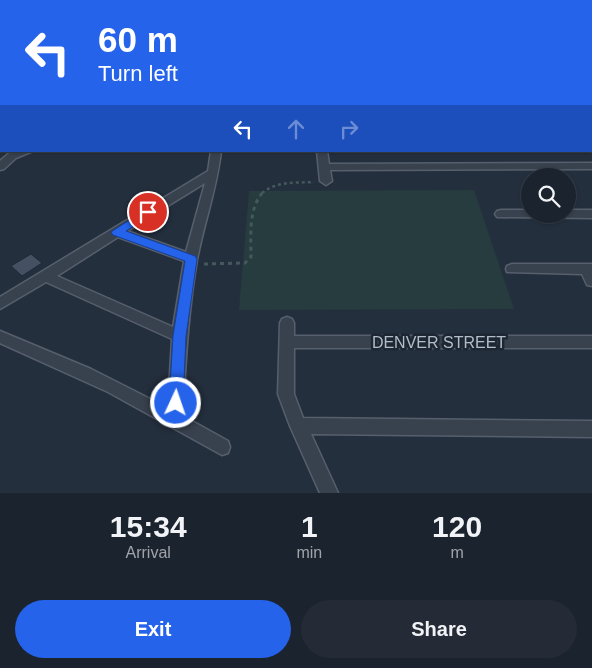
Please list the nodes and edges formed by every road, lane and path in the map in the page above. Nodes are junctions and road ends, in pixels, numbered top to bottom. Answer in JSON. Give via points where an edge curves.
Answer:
{"nodes":[{"id":1,"x":25,"y":152,"type":"edge"},
{"id":2,"x":216,"y":152,"type":"edge"},
{"id":3,"x":322,"y":152,"type":"edge"},
{"id":4,"x":0,"y":153,"type":"edge"},
{"id":5,"x":12,"y":156,"type":"junction"},
{"id":6,"x":592,"y":166,"type":"edge"},
{"id":7,"x":0,"y":167,"type":"edge"},
{"id":8,"x":324,"y":167,"type":"junction"},
{"id":9,"x":212,"y":172,"type":"junction"},
{"id":10,"x":326,"y":181,"type":"joint"},
{"id":11,"x":501,"y":214,"type":"dead end"},
{"id":12,"x":592,"y":214,"type":"edge"},
{"id":13,"x":116,"y":232,"type":"junction"},
{"id":14,"x":191,"y":262,"type":"junction"},
{"id":15,"x":512,"y":268,"type":"dead end"},
{"id":16,"x":590,"y":273,"type":"edge"},
{"id":17,"x":45,"y":276,"type":"junction"},
{"id":18,"x":0,"y":304,"type":"edge"},
{"id":19,"x":287,"y":323,"type":"dead end"},
{"id":20,"x":180,"y":336,"type":"junction"},
{"id":21,"x":0,"y":337,"type":"edge"},
{"id":22,"x":287,"y":342,"type":"junction"},
{"id":23,"x":592,"y":342,"type":"edge"},
{"id":24,"x":175,"y":419,"type":"junction"},
{"id":25,"x":298,"y":426,"type":"junction"},
{"id":26,"x":592,"y":429,"type":"edge"},
{"id":27,"x":222,"y":447,"type":"dead end"},
{"id":28,"x":328,"y":493,"type":"edge"}],
"edges":[{"from":1,"to":5,"type":"street"},
{"from":2,"to":9,"type":"street"},
{"from":3,"to":8,"type":"street"},
{"from":4,"to":5,"type":"street"},
{"from":5,"to":7,"type":"street"},
{"from":6,"to":8,"type":"street"},
{"from":8,"to":10,"type":"street"},
{"from":9,"to":13,"type":"street"},
{"from":9,"to":14,"type":"street"},
{"from":10,"to":14,"type":"path","via":[[287,183],[268,188],[257,198],[251,257],[245,263]]},
{"from":11,"to":12,"type":"street"},
{"from":13,"to":14,"type":"street"},
{"from":13,"to":17,"type":"street"},
{"from":14,"to":20,"type":"street"},
{"from":15,"to":16,"type":"street"},
{"from":17,"to":18,"type":"street"},
{"from":17,"to":20,"type":"street"},
{"from":19,"to":22,"type":"street"},
{"from":20,"to":24,"type":"street"},
{"from":21,"to":24,"type":"street","via":[[43,354]]},
{"from":22,"to":23,"type":"street","name":"DENVER STREET"},
{"from":22,"to":25,"type":"street","via":[[286,394]]},
{"from":24,"to":27,"type":"street"},
{"from":25,"to":26,"type":"street"},
{"from":25,"to":28,"type":"street"}]}
